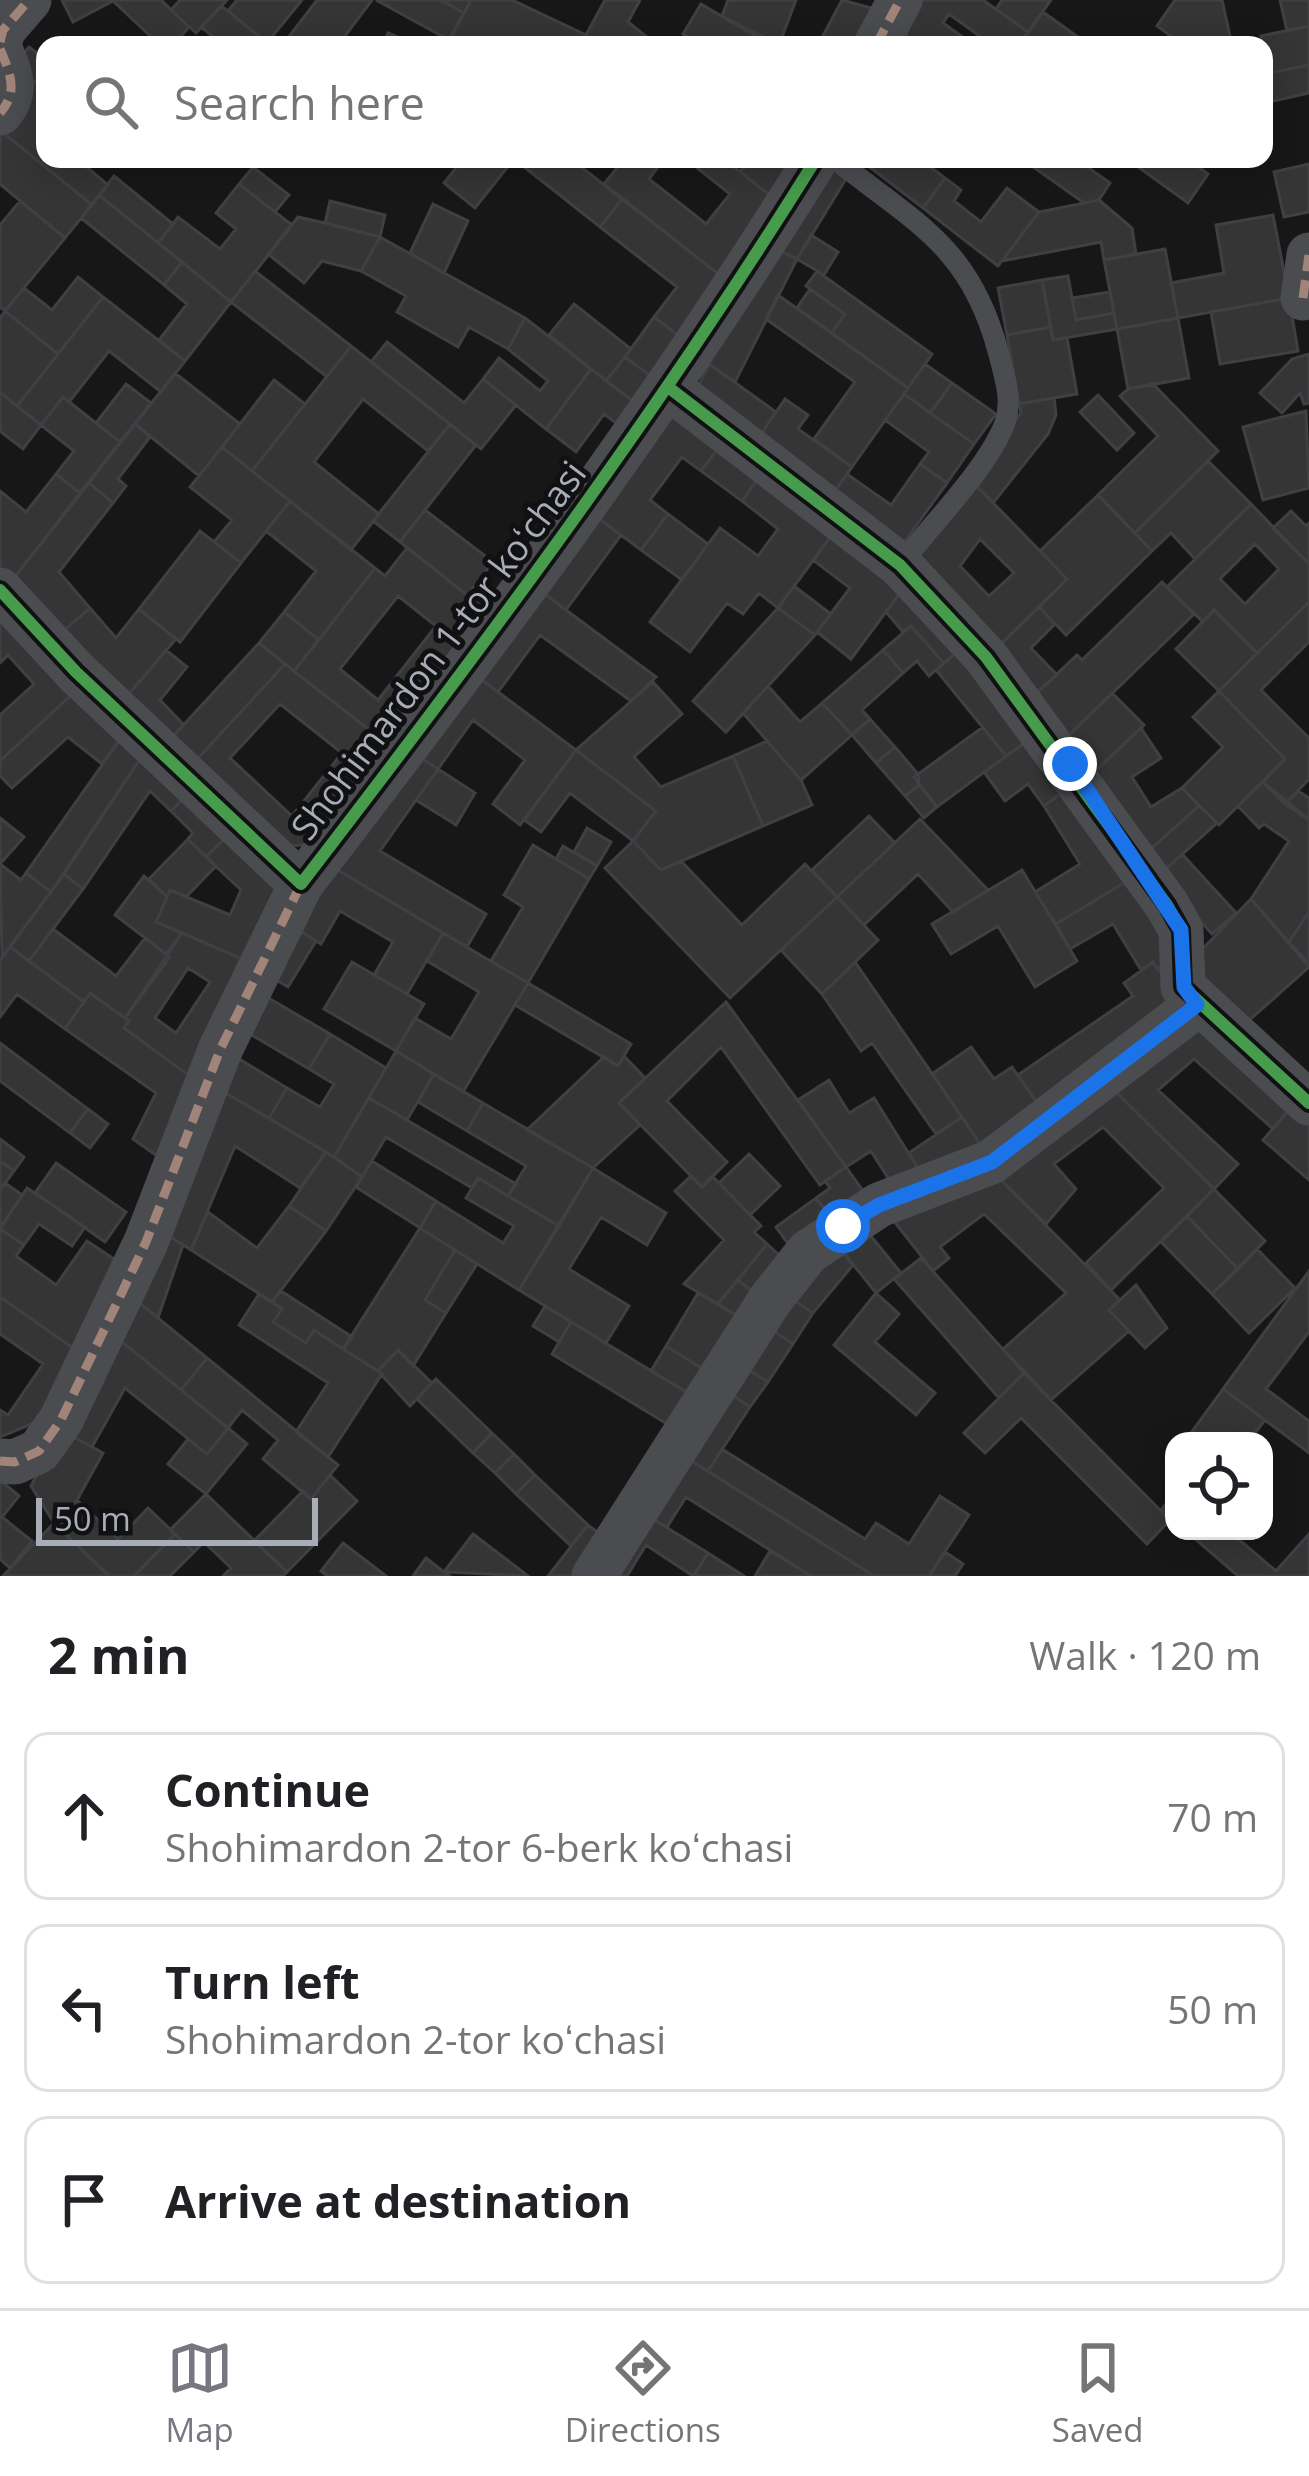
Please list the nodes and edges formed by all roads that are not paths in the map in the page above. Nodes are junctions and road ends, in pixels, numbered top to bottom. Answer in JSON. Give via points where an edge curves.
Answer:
{"nodes":[{"id":1,"x":29,"y":0,"type":"edge"},
{"id":2,"x":900,"y":0,"type":"edge"},
{"id":3,"x":881,"y":36,"type":"edge"},
{"id":4,"x":0,"y":46,"type":"edge"},
{"id":5,"x":0,"y":113,"type":"edge"},
{"id":6,"x":809,"y":168,"type":"edge"},
{"id":7,"x":846,"y":168,"type":"edge"},
{"id":8,"x":668,"y":387,"type":"junction"},
{"id":9,"x":900,"y":565,"type":"junction"},
{"id":10,"x":0,"y":590,"type":"edge"},
{"id":11,"x":301,"y":884,"type":"junction"},
{"id":12,"x":1197,"y":1005,"type":"junction"},
{"id":13,"x":1309,"y":1103,"type":"edge"},
{"id":14,"x":0,"y":1461,"type":"edge"},
{"id":15,"x":594,"y":1576,"type":"edge"}],
"edges":[{"from":1,"to":4,"type":"street"},
{"from":2,"to":3,"type":"street"},
{"from":4,"to":5,"type":"street","via":[[13,86]]},
{"from":6,"to":8,"type":"street","name":"Shohimardon 1-tor koʻchasi"},
{"from":7,"to":9,"type":"lane","via":[[968,271],[985,301],[1007,386],[999,436]]},
{"from":8,"to":9,"type":"street"},
{"from":8,"to":11,"type":"street","name":"Shohimardon 1-tor koʻchasi","via":[[500,626]]},
{"from":9,"to":12,"type":"street","via":[[986,657],[1167,905],[1181,930],[1184,987]]},
{"from":10,"to":11,"type":"street","name":"Shohimardon 1-tor koʻchasi"},
{"from":11,"to":14,"type":"street","via":[[220,1050],[146,1242],[61,1420],[39,1451]]},
{"from":12,"to":13,"type":"street"},
{"from":12,"to":15,"type":"street","via":[[992,1162],[879,1205],[808,1252]]}]}
